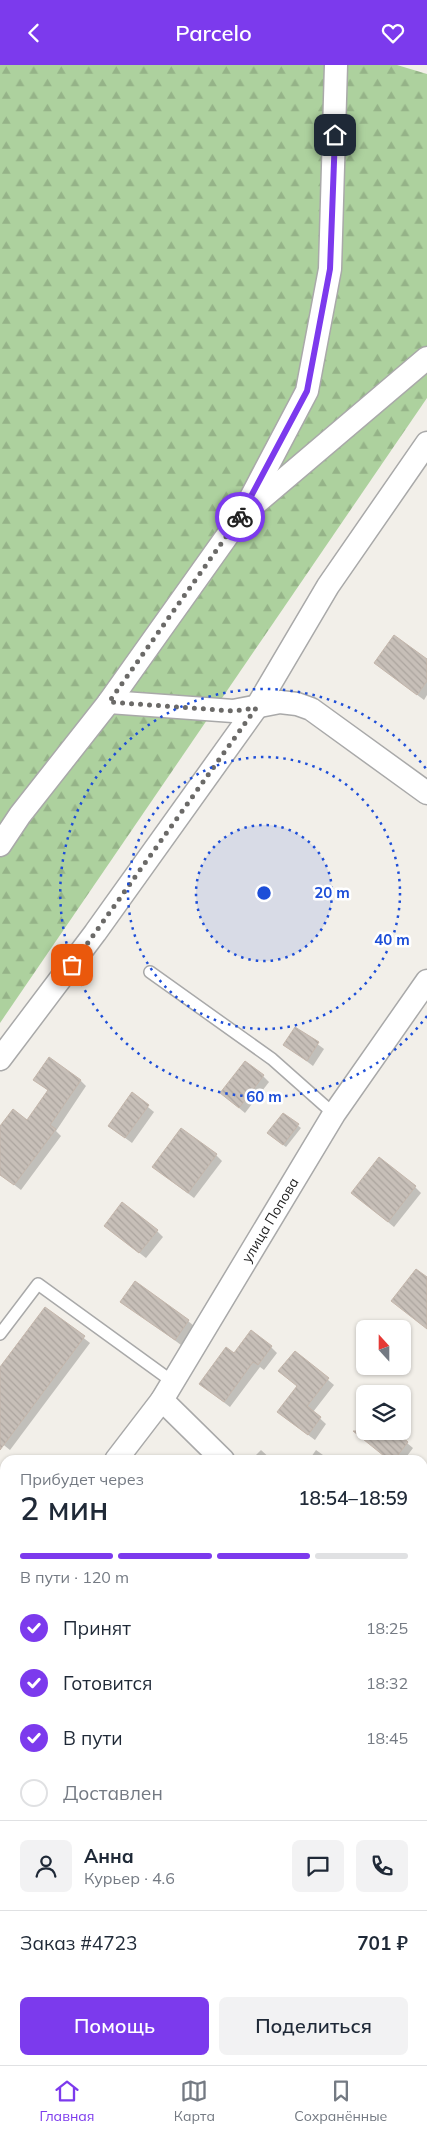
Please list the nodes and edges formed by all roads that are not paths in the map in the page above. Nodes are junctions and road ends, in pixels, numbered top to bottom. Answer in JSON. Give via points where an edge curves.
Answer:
{"nodes":[{"id":1,"x":336,"y":65,"type":"edge"},
{"id":2,"x":427,"y":358,"type":"edge"},
{"id":3,"x":427,"y":443,"type":"edge"},
{"id":4,"x":242,"y":515,"type":"junction"},
{"id":5,"x":109,"y":702,"type":"junction"},
{"id":6,"x":256,"y":708,"type":"junction"},
{"id":7,"x":427,"y":793,"type":"edge"},
{"id":8,"x":0,"y":845,"type":"edge"},
{"id":9,"x":150,"y":972,"type":"dead end"},
{"id":10,"x":427,"y":981,"type":"edge"},
{"id":11,"x":0,"y":1059,"type":"edge"},
{"id":12,"x":334,"y":1114,"type":"junction"},
{"id":13,"x":0,"y":1334,"type":"edge"},
{"id":14,"x":167,"y":1391,"type":"junction"},
{"id":15,"x":120,"y":1455,"type":"edge"},
{"id":16,"x":219,"y":1455,"type":"edge"}],
"edges":[{"from":1,"to":4,"type":"street","via":[[330,269],[307,391]]},
{"from":2,"to":4,"type":"street"},
{"from":3,"to":6,"type":"street","via":[[328,586]]},
{"from":4,"to":5,"type":"street"},
{"from":5,"to":6,"type":"street","via":[[233,711]]},
{"from":5,"to":8,"type":"street"},
{"from":6,"to":7,"type":"street","via":[[280,702],[311,709]]},
{"from":6,"to":11,"type":"street","via":[[95,933]]},
{"from":9,"to":12,"type":"lane","via":[[272,1059]]},
{"from":10,"to":12,"type":"street","name":"улица Попова"},
{"from":12,"to":14,"type":"street","name":"улица Попова"},
{"from":13,"to":14,"type":"lane","via":[[38,1284]]},
{"from":14,"to":15,"type":"street","name":"улица Попова"},
{"from":14,"to":16,"type":"street"}]}
